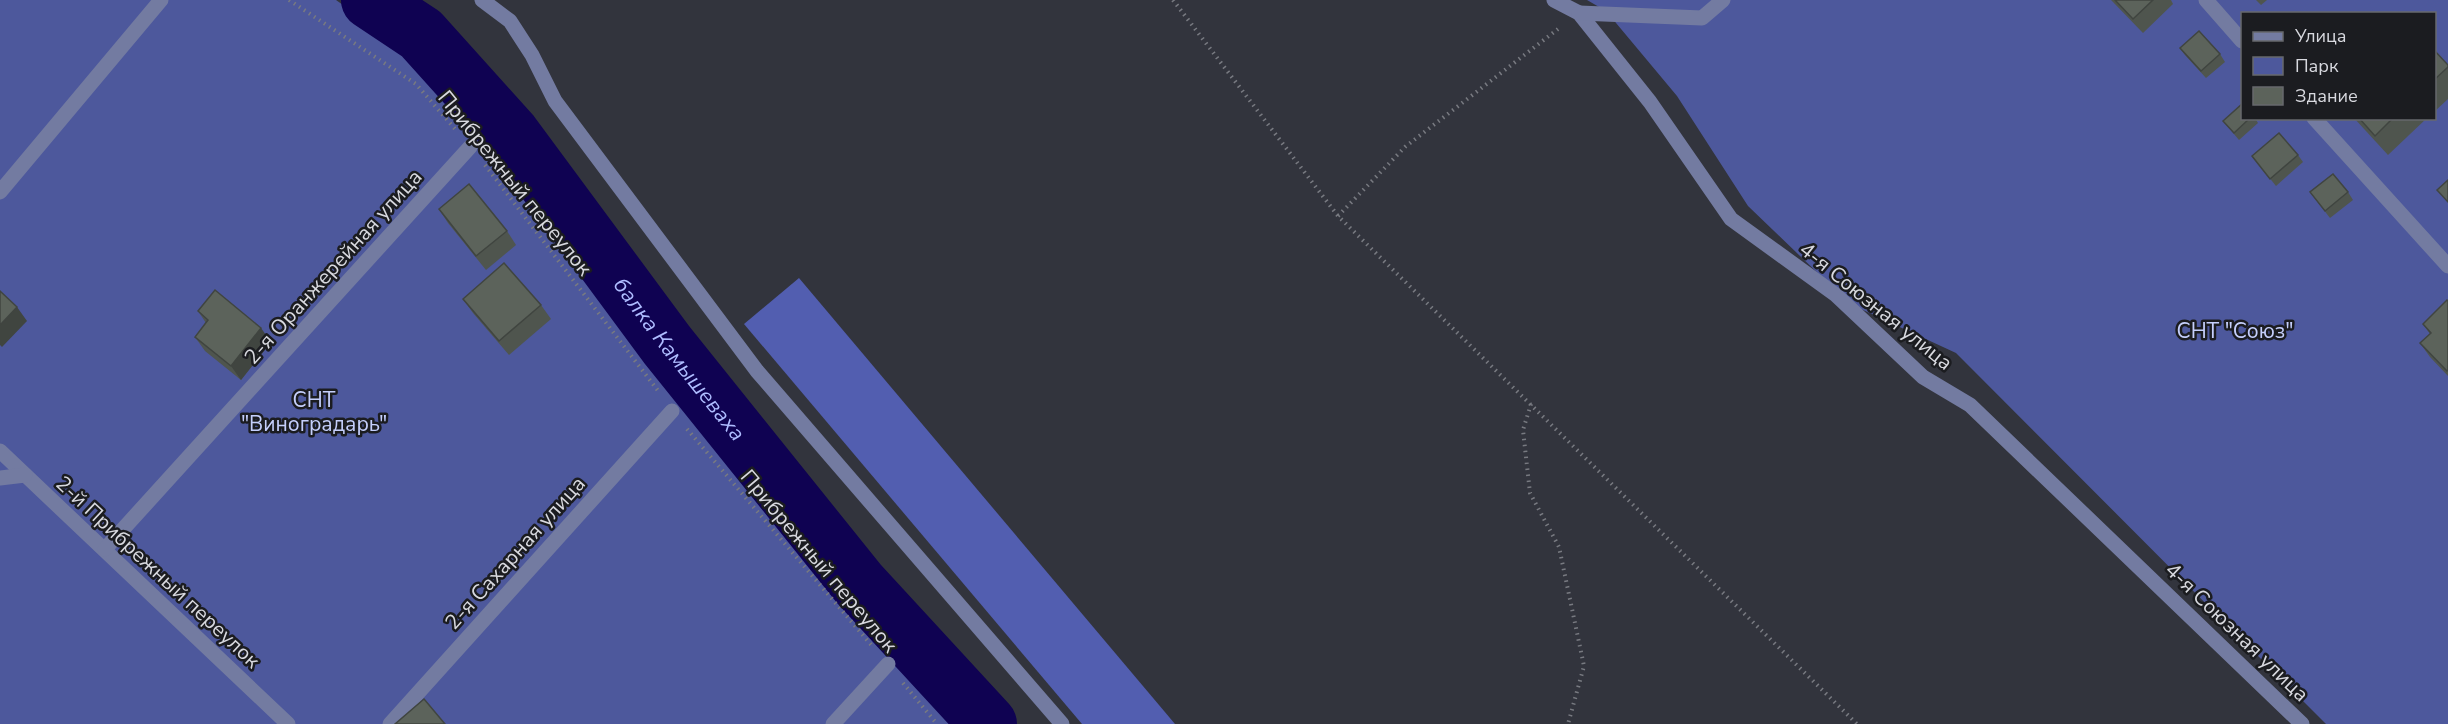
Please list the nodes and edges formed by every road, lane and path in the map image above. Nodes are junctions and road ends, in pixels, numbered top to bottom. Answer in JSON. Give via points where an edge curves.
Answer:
{"nodes":[{"id":1,"x":161,"y":0,"type":"edge"},
{"id":2,"x":290,"y":0,"type":"edge"},
{"id":3,"x":482,"y":0,"type":"edge"},
{"id":4,"x":1173,"y":0,"type":"edge"},
{"id":5,"x":1554,"y":0,"type":"edge"},
{"id":6,"x":1723,"y":0,"type":"edge"},
{"id":7,"x":2205,"y":0,"type":"edge"},
{"id":8,"x":1579,"y":13,"type":"junction"},
{"id":9,"x":2241,"y":39,"type":"edge"},
{"id":10,"x":2316,"y":120,"type":"edge"},
{"id":11,"x":470,"y":147,"type":"junction"},
{"id":12,"x":0,"y":192,"type":"edge"},
{"id":13,"x":1338,"y":216,"type":"junction"},
{"id":14,"x":2448,"y":266,"type":"edge"},
{"id":15,"x":1531,"y":404,"type":"junction"},
{"id":16,"x":672,"y":411,"type":"junction"},
{"id":17,"x":0,"y":451,"type":"edge"},
{"id":18,"x":25,"y":475,"type":"junction"},
{"id":19,"x":0,"y":478,"type":"edge"},
{"id":20,"x":105,"y":549,"type":"junction"},
{"id":21,"x":888,"y":664,"type":"junction"},
{"id":22,"x":288,"y":724,"type":"edge"},
{"id":23,"x":390,"y":724,"type":"edge"},
{"id":24,"x":833,"y":724,"type":"edge"},
{"id":25,"x":937,"y":724,"type":"edge"},
{"id":26,"x":1062,"y":724,"type":"edge"},
{"id":27,"x":1568,"y":724,"type":"edge"},
{"id":28,"x":1857,"y":724,"type":"edge"},
{"id":29,"x":2302,"y":724,"type":"edge"}],
"edges":[{"from":1,"to":12,"type":"street"},
{"from":2,"to":11,"type":"path","name":"Прибрежный переулок","via":[[416,84]]},
{"from":3,"to":26,"type":"street","via":[[510,21],[555,101],[757,371]]},
{"from":4,"to":13,"type":"path"},
{"from":5,"to":8,"type":"street","name":"4-я Союзная улица"},
{"from":6,"to":8,"type":"street","via":[[1702,18]]},
{"from":7,"to":9,"type":"street"},
{"from":8,"to":13,"type":"path","via":[[1405,147]]},
{"from":8,"to":29,"type":"street","name":"4-я Союзная улица","via":[[1650,102],[1731,219],[1836,295],[1923,377],[1970,405]]},
{"from":10,"to":14,"type":"street"},
{"from":11,"to":16,"type":"path","name":"Прибрежный переулок"},
{"from":11,"to":20,"type":"street","name":"2-я Оранжерейная улица"},
{"from":13,"to":15,"type":"path"},
{"from":15,"to":27,"type":"path","via":[[1523,430],[1530,493],[1559,547],[1584,666]]},
{"from":15,"to":28,"type":"path"},
{"from":16,"to":21,"type":"path","name":"Прибрежный переулок"},
{"from":16,"to":23,"type":"street","name":"2-я Сахарная улица"},
{"from":17,"to":18,"type":"street","name":"2-й Прибрежный переулок"},
{"from":18,"to":19,"type":"street"},
{"from":18,"to":20,"type":"street","name":"2-й Прибрежный переулок"},
{"from":20,"to":22,"type":"street","name":"2-й Прибрежный переулок"},
{"from":21,"to":24,"type":"street"},
{"from":21,"to":25,"type":"path","name":"Прибрежный переулок"}]}
